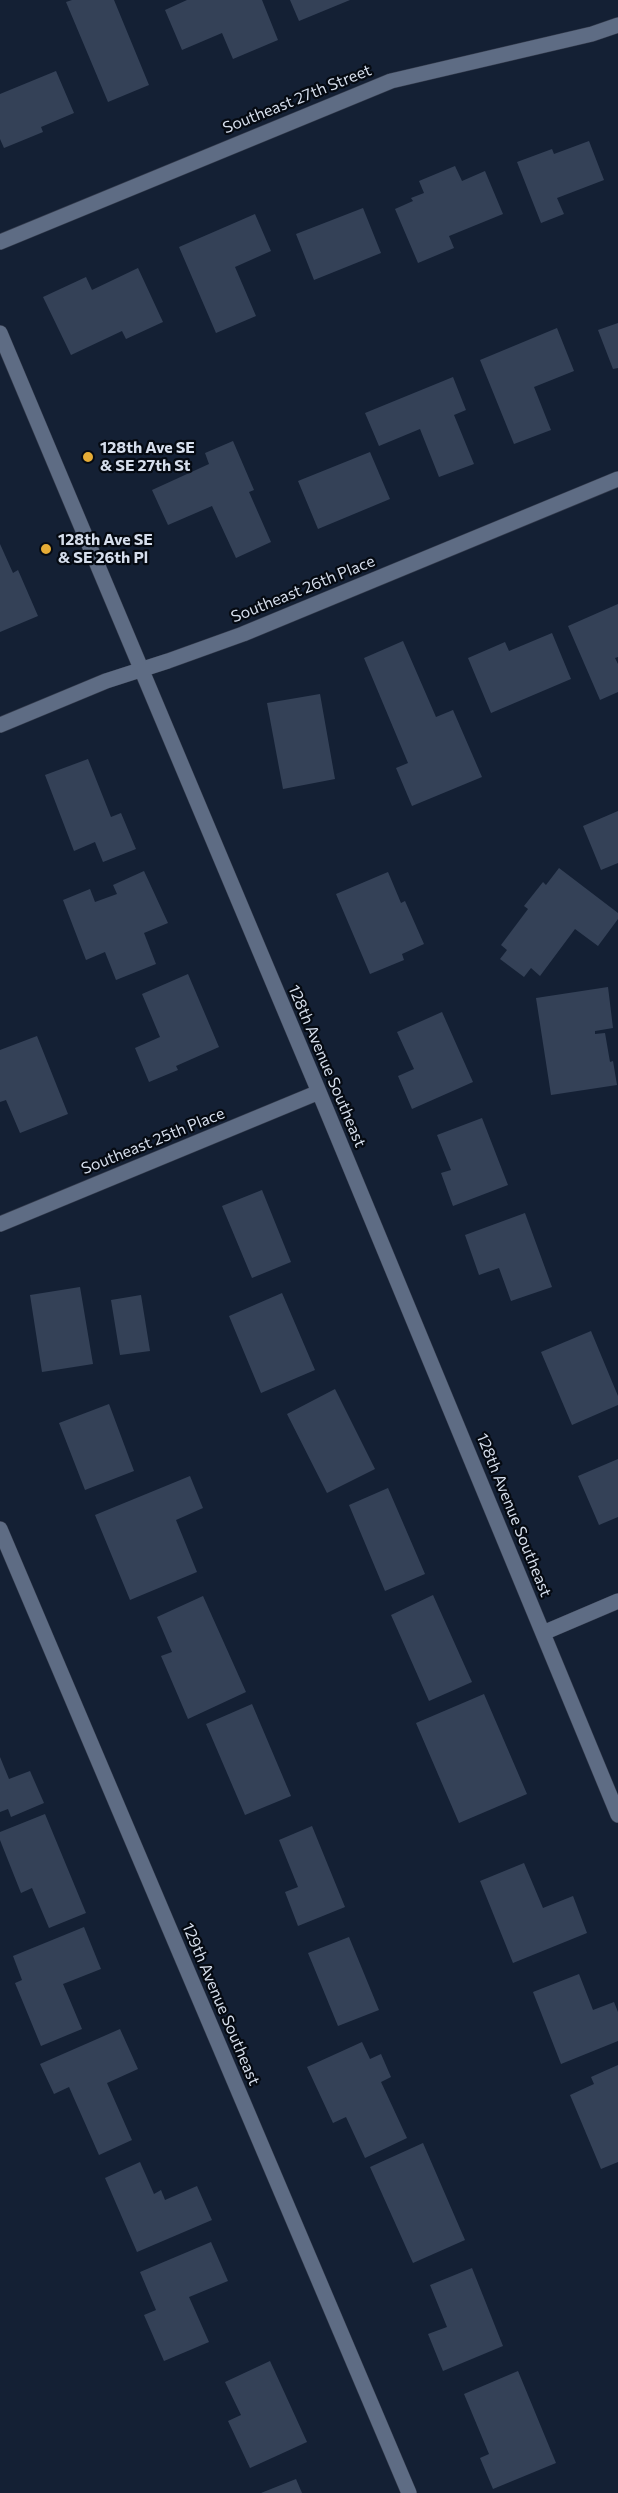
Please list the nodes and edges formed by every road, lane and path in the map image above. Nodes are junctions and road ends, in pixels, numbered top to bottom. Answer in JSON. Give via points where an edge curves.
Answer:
{"nodes":[{"id":1,"x":618,"y":25,"type":"edge"},
{"id":2,"x":0,"y":242,"type":"edge"},
{"id":3,"x":0,"y":333,"type":"edge"},
{"id":4,"x":618,"y":479,"type":"edge"},
{"id":5,"x":141,"y":670,"type":"junction"},
{"id":6,"x":0,"y":725,"type":"edge"},
{"id":7,"x":319,"y":1092,"type":"junction"},
{"id":8,"x":0,"y":1224,"type":"edge"},
{"id":9,"x":0,"y":1528,"type":"edge"},
{"id":10,"x":618,"y":1601,"type":"edge"},
{"id":11,"x":543,"y":1633,"type":"junction"},
{"id":12,"x":618,"y":1815,"type":"edge"},
{"id":13,"x":409,"y":2493,"type":"edge"}],
"edges":[{"from":1,"to":2,"type":"street","name":"Southeast 27th Street","via":[[391,81]]},
{"from":3,"to":5,"type":"street","name":"128th Avenue Southeast"},
{"from":4,"to":5,"type":"street","name":"Southeast 26th Place","via":[[243,634]]},
{"from":5,"to":6,"type":"street","name":"Southeast 26th Place"},
{"from":5,"to":7,"type":"street","name":"128th Avenue Southeast"},
{"from":7,"to":8,"type":"street","name":"Southeast 25th Place"},
{"from":7,"to":11,"type":"street","name":"128th Avenue Southeast"},
{"from":9,"to":13,"type":"street","name":"129th Avenue Southeast"},
{"from":10,"to":11,"type":"street"},
{"from":11,"to":12,"type":"street","name":"128th Avenue Southeast"}]}
